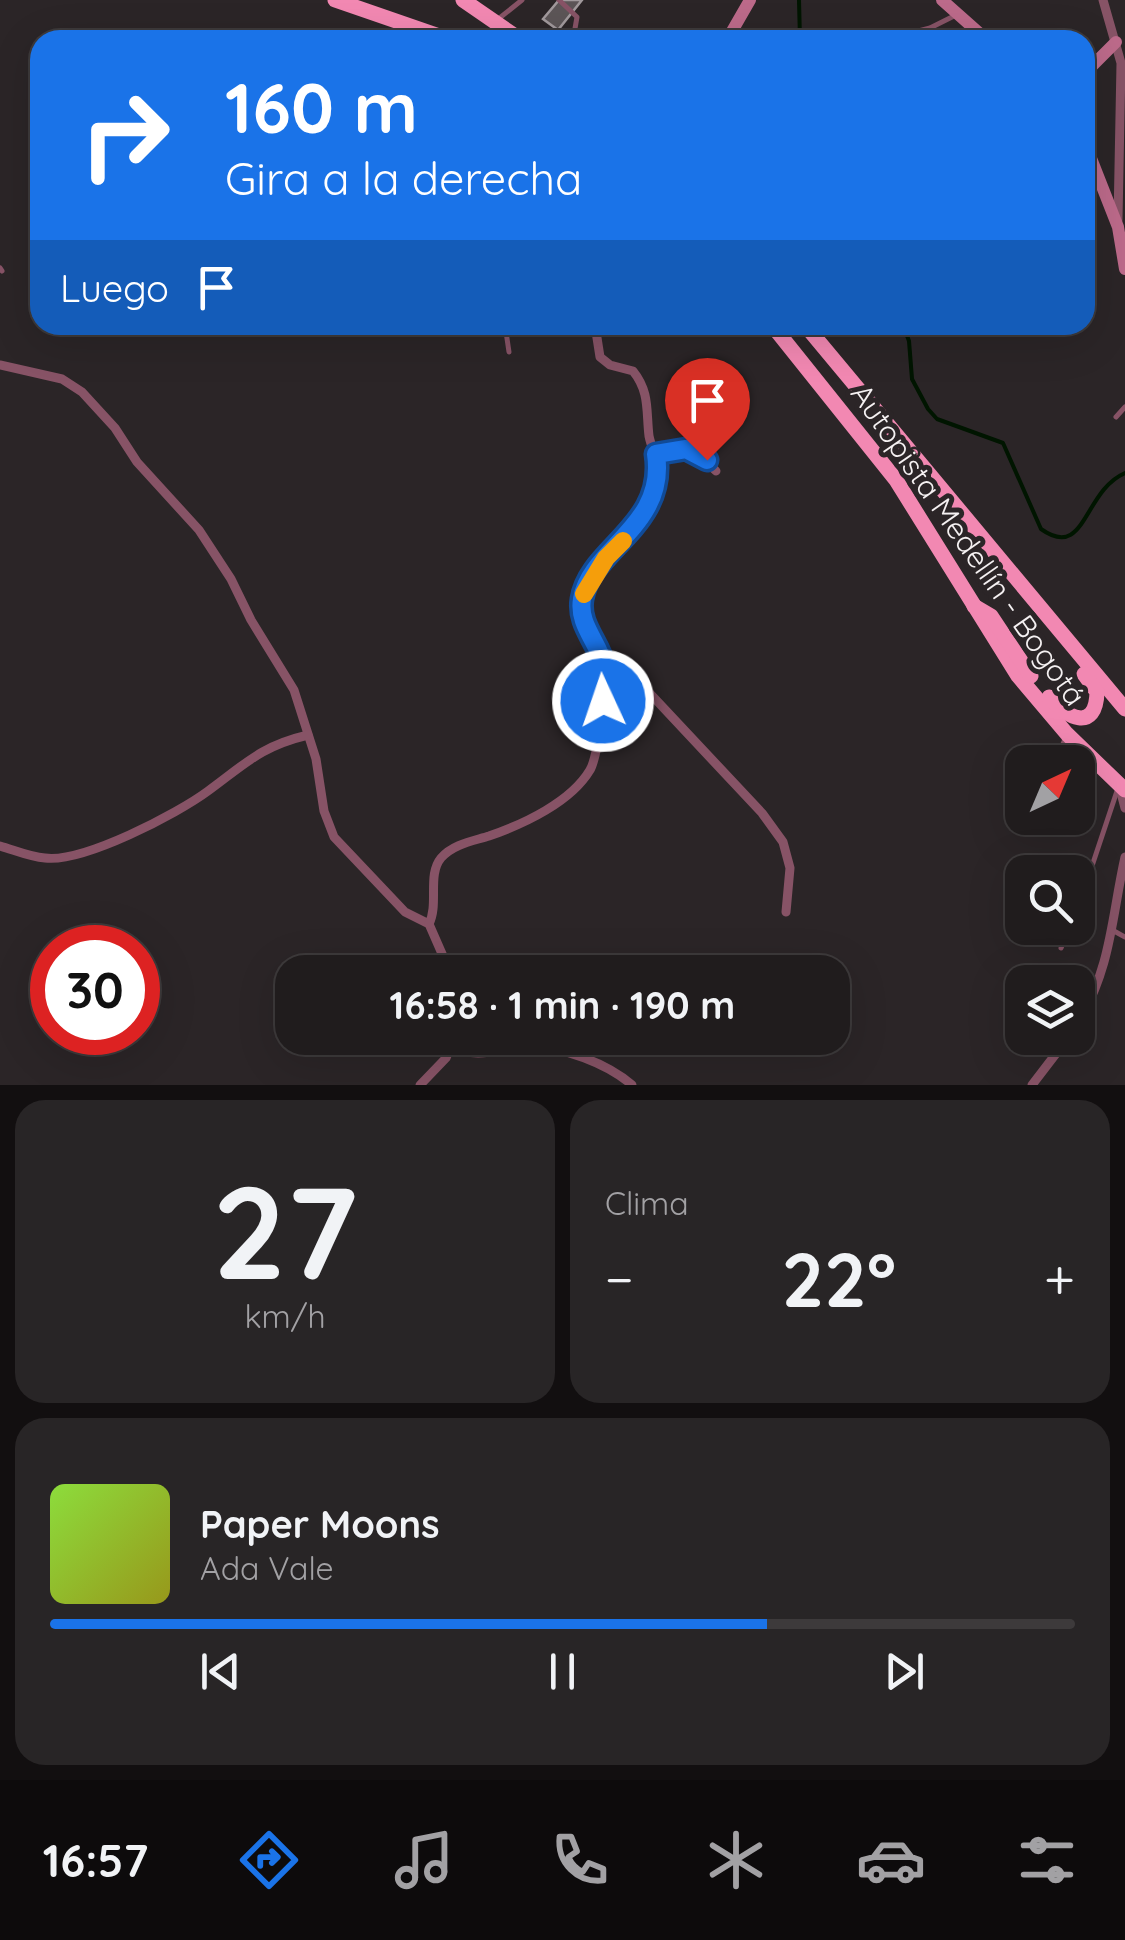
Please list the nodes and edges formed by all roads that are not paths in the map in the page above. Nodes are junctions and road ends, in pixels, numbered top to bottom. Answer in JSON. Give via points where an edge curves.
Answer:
{"nodes":[{"id":1,"x":335,"y":0,"type":"edge"},
{"id":2,"x":373,"y":0,"type":"edge"},
{"id":3,"x":463,"y":0,"type":"edge"},
{"id":4,"x":522,"y":0,"type":"edge"},
{"id":5,"x":560,"y":0,"type":"edge"},
{"id":6,"x":750,"y":0,"type":"edge"},
{"id":7,"x":942,"y":0,"type":"edge"},
{"id":8,"x":1103,"y":0,"type":"edge"},
{"id":9,"x":386,"y":14,"type":"junction"},
{"id":10,"x":957,"y":15,"type":"junction"},
{"id":11,"x":495,"y":21,"type":"junction"},
{"id":12,"x":425,"y":30,"type":"edge"},
{"id":13,"x":507,"y":30,"type":"edge"},
{"id":14,"x":575,"y":30,"type":"edge"},
{"id":15,"x":733,"y":30,"type":"edge"},
{"id":16,"x":922,"y":30,"type":"edge"},
{"id":17,"x":975,"y":30,"type":"edge"},
{"id":18,"x":1116,"y":42,"type":"junction"},
{"id":19,"x":1095,"y":64,"type":"edge"},
{"id":20,"x":1095,"y":168,"type":"edge"},
{"id":21,"x":1118,"y":226,"type":"junction"},
{"id":22,"x":1125,"y":269,"type":"edge"},
{"id":23,"x":506,"y":335,"type":"edge"},
{"id":24,"x":597,"y":335,"type":"edge"},
{"id":25,"x":780,"y":335,"type":"edge"},
{"id":26,"x":813,"y":335,"type":"edge"},
{"id":27,"x":509,"y":352,"type":"dead end"},
{"id":28,"x":0,"y":365,"type":"edge"},
{"id":29,"x":1125,"y":408,"type":"edge"},
{"id":30,"x":1116,"y":418,"type":"dead end"},
{"id":31,"x":656,"y":454,"type":"junction"},
{"id":32,"x":716,"y":471,"type":"dead end"},
{"id":33,"x":1037,"y":601,"type":"junction"},
{"id":34,"x":970,"y":604,"type":"junction"},
{"id":35,"x":608,"y":669,"type":"junction"},
{"id":36,"x":1125,"y":708,"type":"edge"},
{"id":37,"x":1067,"y":734,"type":"junction"},
{"id":38,"x":308,"y":735,"type":"junction"},
{"id":39,"x":1062,"y":745,"type":"edge"},
{"id":40,"x":1122,"y":788,"type":"edge"},
{"id":41,"x":1125,"y":808,"type":"edge"},
{"id":42,"x":0,"y":846,"type":"edge"},
{"id":43,"x":1125,"y":857,"type":"edge"},
{"id":44,"x":1095,"y":862,"type":"edge"},
{"id":45,"x":786,"y":912,"type":"dead end"},
{"id":46,"x":429,"y":924,"type":"junction"},
{"id":47,"x":1114,"y":931,"type":"junction"},
{"id":48,"x":1125,"y":937,"type":"edge"},
{"id":49,"x":1061,"y":945,"type":"edge"},
{"id":50,"x":1060,"y":948,"type":"dead end"},
{"id":51,"x":443,"y":955,"type":"edge"},
{"id":52,"x":1095,"y":989,"type":"edge"},
{"id":53,"x":443,"y":1055,"type":"edge"},
{"id":54,"x":567,"y":1055,"type":"edge"},
{"id":55,"x":1055,"y":1055,"type":"edge"},
{"id":56,"x":420,"y":1085,"type":"edge"},
{"id":57,"x":632,"y":1085,"type":"edge"},
{"id":58,"x":1032,"y":1085,"type":"edge"}],
"edges":[{"from":1,"to":9,"type":"highway"},
{"from":2,"to":9,"type":"highway"},
{"from":3,"to":11,"type":"highway"},
{"from":4,"to":11,"type":"lane"},
{"from":5,"to":14,"type":"lane","via":[[577,17]]},
{"from":6,"to":15,"type":"main road"},
{"from":7,"to":10,"type":"main road"},
{"from":8,"to":18,"type":"street"},
{"from":9,"to":12,"type":"highway"},
{"from":10,"to":16,"type":"lane"},
{"from":10,"to":17,"type":"main road"},
{"from":11,"to":13,"type":"highway"},
{"from":18,"to":19,"type":"main road"},
{"from":18,"to":21,"type":"street","via":[[1122,81]]},
{"from":20,"to":21,"type":"main road"},
{"from":21,"to":22,"type":"main road"},
{"from":23,"to":27,"type":"lane"},
{"from":24,"to":31,"type":"street","via":[[600,358],[633,371],[646,393]]},
{"from":25,"to":34,"type":"highway","name":"Autopista Medellín - Bogotá","via":[[896,480]]},
{"from":26,"to":33,"type":"highway","name":"Autopista Medellín - Bogotá"},
{"from":28,"to":38,"type":"street","via":[[62,379],[100,409],[224,567],[294,690]]},
{"from":29,"to":30,"type":"lane"},
{"from":31,"to":32,"type":"street","via":[[694,450]]},
{"from":31,"to":35,"type":"street","via":[[653,494],[582,599]]},
{"from":33,"to":34,"type":"highway","via":[[1042,624],[1094,686],[1098,699],[1089,715],[1072,718],[1059,710],[992,616]]},
{"from":33,"to":36,"type":"highway","name":"Autopista Medellín - Bogotá"},
{"from":34,"to":37,"type":"highway","name":"Autopista Medellín - Bogotá"},
{"from":35,"to":45,"type":"street","via":[[643,686],[762,813],[783,842],[790,868]]},
{"from":35,"to":46,"type":"street","via":[[591,769],[540,812],[440,859]]},
{"from":37,"to":39,"type":"lane"},
{"from":37,"to":40,"type":"highway","name":"Autopista Medellín - Bogotá"},
{"from":38,"to":42,"type":"street","via":[[260,750],[152,825],[71,857],[46,859]]},
{"from":38,"to":46,"type":"street","via":[[334,837],[406,912]]},
{"from":40,"to":41,"type":"street"},
{"from":40,"to":44,"type":"lane"},
{"from":43,"to":47,"type":"street"},
{"from":46,"to":51,"type":"street"},
{"from":47,"to":48,"type":"lane"},
{"from":47,"to":52,"type":"street"},
{"from":49,"to":50,"type":"lane"},
{"from":53,"to":56,"type":"street"},
{"from":54,"to":57,"type":"street"},
{"from":55,"to":58,"type":"street"}]}
